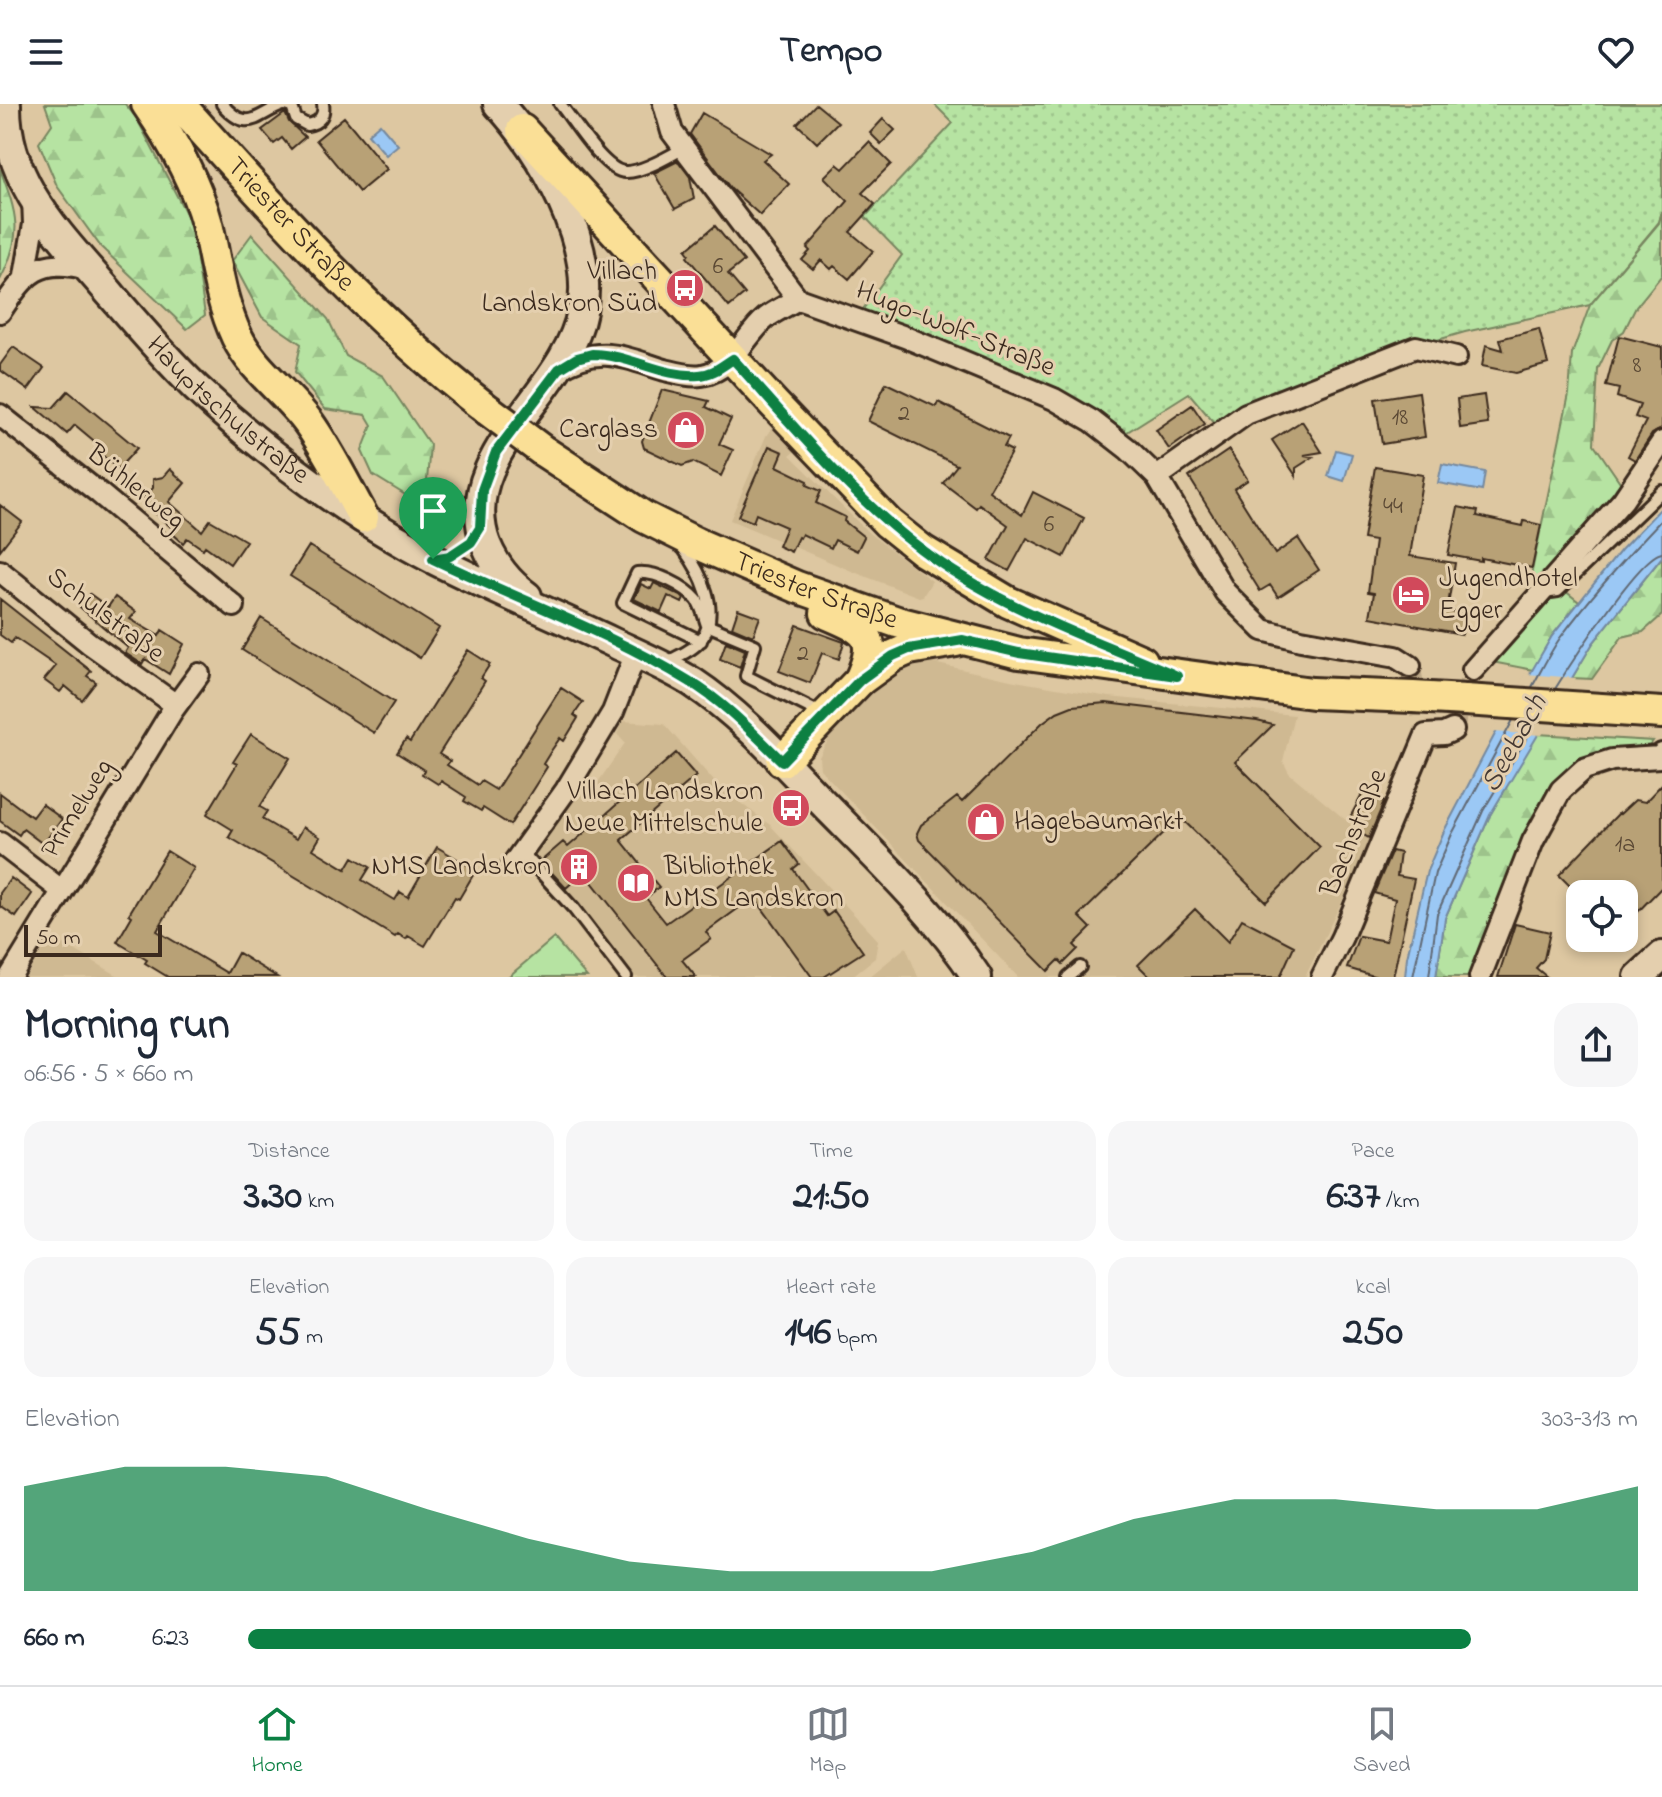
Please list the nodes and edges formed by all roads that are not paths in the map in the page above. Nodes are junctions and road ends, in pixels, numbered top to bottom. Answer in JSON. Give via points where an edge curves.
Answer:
{"nodes":[{"id":1,"x":6,"y":104,"type":"edge"},
{"id":2,"x":147,"y":104,"type":"edge"},
{"id":3,"x":179,"y":104,"type":"edge"},
{"id":4,"x":286,"y":104,"type":"edge"},
{"id":5,"x":323,"y":104,"type":"edge"},
{"id":6,"x":498,"y":104,"type":"edge"},
{"id":7,"x":560,"y":104,"type":"edge"},
{"id":8,"x":664,"y":104,"type":"edge"},
{"id":9,"x":224,"y":105,"type":"edge"},
{"id":10,"x":522,"y":130,"type":"junction"},
{"id":11,"x":684,"y":148,"type":"junction"},
{"id":12,"x":33,"y":198,"type":"junction"},
{"id":13,"x":89,"y":269,"type":"junction"},
{"id":14,"x":25,"y":276,"type":"junction"},
{"id":15,"x":798,"y":299,"type":"junction"},
{"id":16,"x":0,"y":312,"type":"edge"},
{"id":17,"x":1456,"y":357,"type":"dead end"},
{"id":18,"x":733,"y":359,"type":"junction"},
{"id":19,"x":559,"y":369,"type":"junction"},
{"id":20,"x":0,"y":415,"type":"edge"},
{"id":21,"x":1662,"y":442,"type":"edge"},
{"id":22,"x":1157,"y":477,"type":"junction"},
{"id":23,"x":1662,"y":491,"type":"edge"},
{"id":24,"x":363,"y":517,"type":"junction"},
{"id":25,"x":480,"y":528,"type":"junction"},
{"id":26,"x":670,"y":530,"type":"junction"},
{"id":27,"x":433,"y":559,"type":"junction"},
{"id":28,"x":0,"y":571,"type":"edge"},
{"id":29,"x":787,"y":583,"type":"junction"},
{"id":30,"x":1542,"y":594,"type":"junction"},
{"id":31,"x":234,"y":606,"type":"dead end"},
{"id":32,"x":554,"y":614,"type":"junction"},
{"id":33,"x":707,"y":625,"type":"junction"},
{"id":34,"x":963,"y":640,"type":"junction"},
{"id":35,"x":701,"y":641,"type":"junction"},
{"id":36,"x":636,"y":653,"type":"junction"},
{"id":37,"x":662,"y":666,"type":"junction"},
{"id":38,"x":1410,"y":666,"type":"dead end"},
{"id":39,"x":1473,"y":670,"type":"tunnel mouth"},
{"id":40,"x":199,"y":674,"type":"dead end"},
{"id":41,"x":1177,"y":676,"type":"junction"},
{"id":42,"x":860,"y":680,"type":"junction"},
{"id":43,"x":176,"y":705,"type":"junction"},
{"id":44,"x":1662,"y":713,"type":"edge"},
{"id":45,"x":826,"y":716,"type":"junction"},
{"id":46,"x":1453,"y":730,"type":"dead end"},
{"id":47,"x":1662,"y":754,"type":"edge"},
{"id":48,"x":782,"y":761,"type":"junction"},
{"id":49,"x":0,"y":843,"type":"edge"},
{"id":50,"x":517,"y":858,"type":"joint"},
{"id":51,"x":61,"y":890,"type":"junction"},
{"id":52,"x":1662,"y":956,"type":"edge"},
{"id":53,"x":1080,"y":967,"type":"dead end"},
{"id":54,"x":10,"y":977,"type":"edge"},
{"id":55,"x":626,"y":977,"type":"edge"},
{"id":56,"x":977,"y":977,"type":"edge"},
{"id":57,"x":1068,"y":977,"type":"edge"},
{"id":58,"x":1322,"y":977,"type":"edge"},
{"id":59,"x":1480,"y":977,"type":"edge"},
{"id":60,"x":1639,"y":977,"type":"edge"}],
"edges":[{"from":1,"to":12,"type":"main road","name":"Hauptschulstraße","via":[[9,147]]},
{"from":2,"to":24,"type":"main road","via":[[196,193],[238,340],[312,429]]},
{"from":3,"to":26,"type":"main road","name":"Triester Straße","bridge":true,"via":[[277,214],[397,334],[543,451]]},
{"from":4,"to":5,"type":"lane","name":"Triester Straße","via":[[307,125],[319,121]]},
{"from":4,"to":9,"type":"lane","name":"Triester Straße","via":[[257,120],[244,120]]},
{"from":6,"to":10,"type":"main road","name":"Hauptschulstraße"},
{"from":7,"to":11,"type":"lane","via":[[607,164],[622,173]]},
{"from":8,"to":11,"type":"street","via":[[672,132]]},
{"from":10,"to":18,"type":"main road"},
{"from":10,"to":19,"type":"main road","name":"Hauptschulstraße","via":[[562,201],[582,256],[582,311]]},
{"from":11,"to":15,"type":"street"},
{"from":12,"to":13,"type":"main road","name":"Hauptschulstraße"},
{"from":12,"to":14,"type":"street"},
{"from":13,"to":14,"type":"street","via":[[54,264]]},
{"from":13,"to":24,"type":"main road","name":"Hauptschulstraße","via":[[197,388],[270,450]]},
{"from":14,"to":16,"type":"street"},
{"from":15,"to":18,"type":"street","via":[[765,319]]},
{"from":15,"to":22,"type":"street","name":"Hugo-Wolf-Straße","via":[[1054,399],[1092,421]]},
{"from":17,"to":22,"type":"street","via":[[1416,347],[1246,414]]},
{"from":18,"to":19,"type":"street","via":[[700,376],[614,354],[577,358]]},
{"from":18,"to":41,"type":"main road","via":[[888,523],[923,551],[1008,602]]},
{"from":19,"to":25,"type":"main road","name":"Hauptschulstraße","via":[[496,452],[482,490]]},
{"from":20,"to":31,"type":"street","name":"Bühlerweg"},
{"from":21,"to":30,"type":"street","via":[[1623,500]]},
{"from":22,"to":38,"type":"street","name":"Hugo-Wolf-Straße","via":[[1225,592],[1263,630],[1396,657]]},
{"from":23,"to":30,"type":"lane","via":[[1558,591]]},
{"from":24,"to":27,"type":"main road","name":"Hauptschulstraße"},
{"from":25,"to":27,"type":"main road","via":[[462,550]]},
{"from":25,"to":32,"type":"main road","name":"Hauptschulstraße","via":[[503,573]]},
{"from":26,"to":29,"type":"main road","name":"Triester Straße"},
{"from":26,"to":33,"type":"lane","via":[[698,568],[709,599]]},
{"from":27,"to":32,"type":"main road","name":"Hauptschulstraße"},
{"from":28,"to":43,"type":"street","name":"Schulstraße"},
{"from":29,"to":34,"type":"main road","name":"Triester Straße"},
{"from":29,"to":42,"type":"main road","via":[[808,605],[866,635],[870,655]]},
{"from":30,"to":39,"type":"street"},
{"from":32,"to":36,"type":"main road","name":"Hauptschulstraße"},
{"from":33,"to":35,"type":"lane"},
{"from":33,"to":35,"type":"lane","via":[[688,591],[647,572],[637,573],[623,603]]},
{"from":33,"to":45,"type":"lane","via":[[755,645],[746,676]]},
{"from":34,"to":41,"type":"main road","name":"Triester Straße"},
{"from":34,"to":42,"type":"main road","via":[[909,649]]},
{"from":35,"to":37,"type":"lane"},
{"from":36,"to":37,"type":"main road","name":"Hauptschulstraße"},
{"from":36,"to":50,"type":"street","via":[[613,712]]},
{"from":37,"to":48,"type":"main road","name":"Hauptschulstraße","via":[[715,699]]},
{"from":40,"to":43,"type":"street","name":"Primelweg"},
{"from":41,"to":44,"type":"main road","name":"Triester Straße","bridge":true,"via":[[1312,693]]},
{"from":42,"to":45,"type":"main road"},
{"from":43,"to":51,"type":"street","name":"Primelweg"},
{"from":45,"to":48,"type":"main road"},
{"from":46,"to":58,"type":"street","name":"Bachstraße","via":[[1425,732]]},
{"from":47,"to":59,"type":"street","via":[[1584,769],[1561,790],[1533,841]]},
{"from":48,"to":56,"type":"main road","name":"Hauptschulstraße","via":[[905,887]]},
{"from":49,"to":51,"type":"street"},
{"from":50,"to":55,"type":"lane","via":[[574,909]]},
{"from":51,"to":54,"type":"street","name":"Primelweg"},
{"from":52,"to":60,"type":"main road"},
{"from":53,"to":57,"type":"lane"}]}
